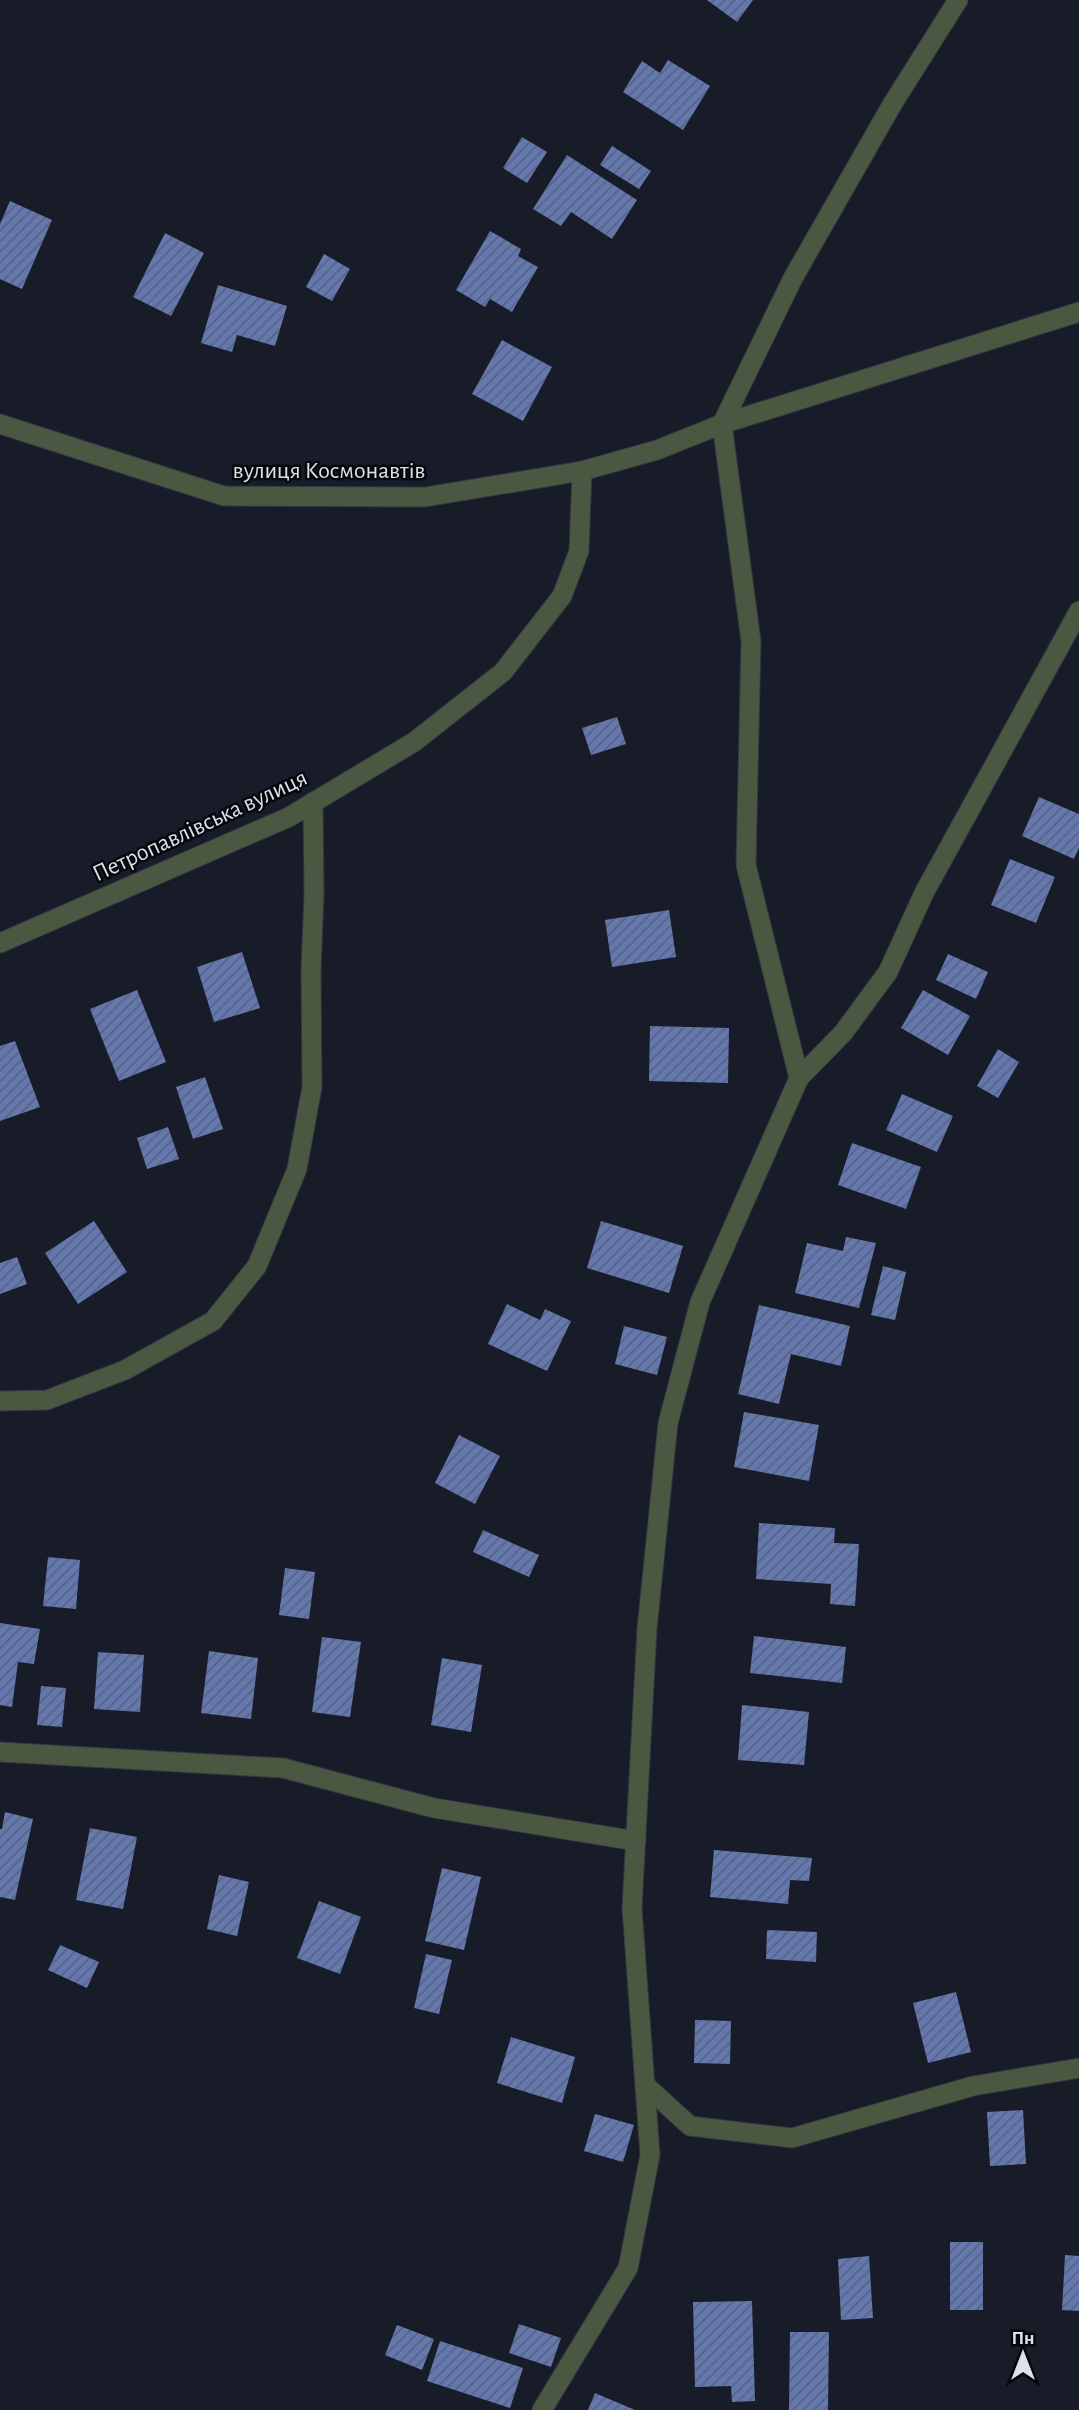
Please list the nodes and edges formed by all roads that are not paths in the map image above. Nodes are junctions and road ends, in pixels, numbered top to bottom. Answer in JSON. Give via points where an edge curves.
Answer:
{"nodes":[{"id":1,"x":958,"y":0,"type":"edge"},
{"id":2,"x":1079,"y":312,"type":"edge"},
{"id":3,"x":0,"y":424,"type":"edge"},
{"id":4,"x":722,"y":424,"type":"junction"},
{"id":5,"x":582,"y":471,"type":"junction"},
{"id":6,"x":1079,"y":611,"type":"edge"},
{"id":7,"x":313,"y":802,"type":"junction"},
{"id":8,"x":0,"y":943,"type":"edge"},
{"id":9,"x":799,"y":1078,"type":"junction"},
{"id":10,"x":0,"y":1401,"type":"edge"},
{"id":11,"x":0,"y":1752,"type":"edge"},
{"id":12,"x":636,"y":1841,"type":"junction"},
{"id":13,"x":1079,"y":2068,"type":"edge"},
{"id":14,"x":645,"y":2085,"type":"junction"},
{"id":15,"x":542,"y":2410,"type":"edge"}],
"edges":[{"from":1,"to":4,"type":"street","via":[[793,278]]},
{"from":2,"to":4,"type":"street","name":"вулиця Космонавтів"},
{"from":3,"to":5,"type":"street","name":"вулиця Космонавтів","via":[[224,496],[425,498]]},
{"from":4,"to":5,"type":"street","name":"вулиця Космонавтів","via":[[657,450]]},
{"from":4,"to":9,"type":"street","via":[[751,641],[746,865]]},
{"from":5,"to":7,"type":"street","name":"Петропавлівська вулиця","via":[[579,551],[562,596],[503,672],[414,741]]},
{"from":6,"to":9,"type":"street","via":[[924,893],[888,972],[843,1033]]},
{"from":7,"to":8,"type":"street","name":"Петропавлівська вулиця","via":[[289,817]]},
{"from":7,"to":10,"type":"street","via":[[312,1087],[298,1169],[257,1266],[213,1321],[125,1370],[47,1400]]},
{"from":9,"to":12,"type":"street","via":[[700,1302],[668,1423],[647,1629]]},
{"from":11,"to":12,"type":"street","via":[[282,1768],[434,1808]]},
{"from":12,"to":14,"type":"street","via":[[632,1908]]},
{"from":13,"to":14,"type":"street","via":[[973,2085],[792,2138],[690,2126]]},
{"from":14,"to":15,"type":"street","via":[[650,2155],[628,2268]]}]}
